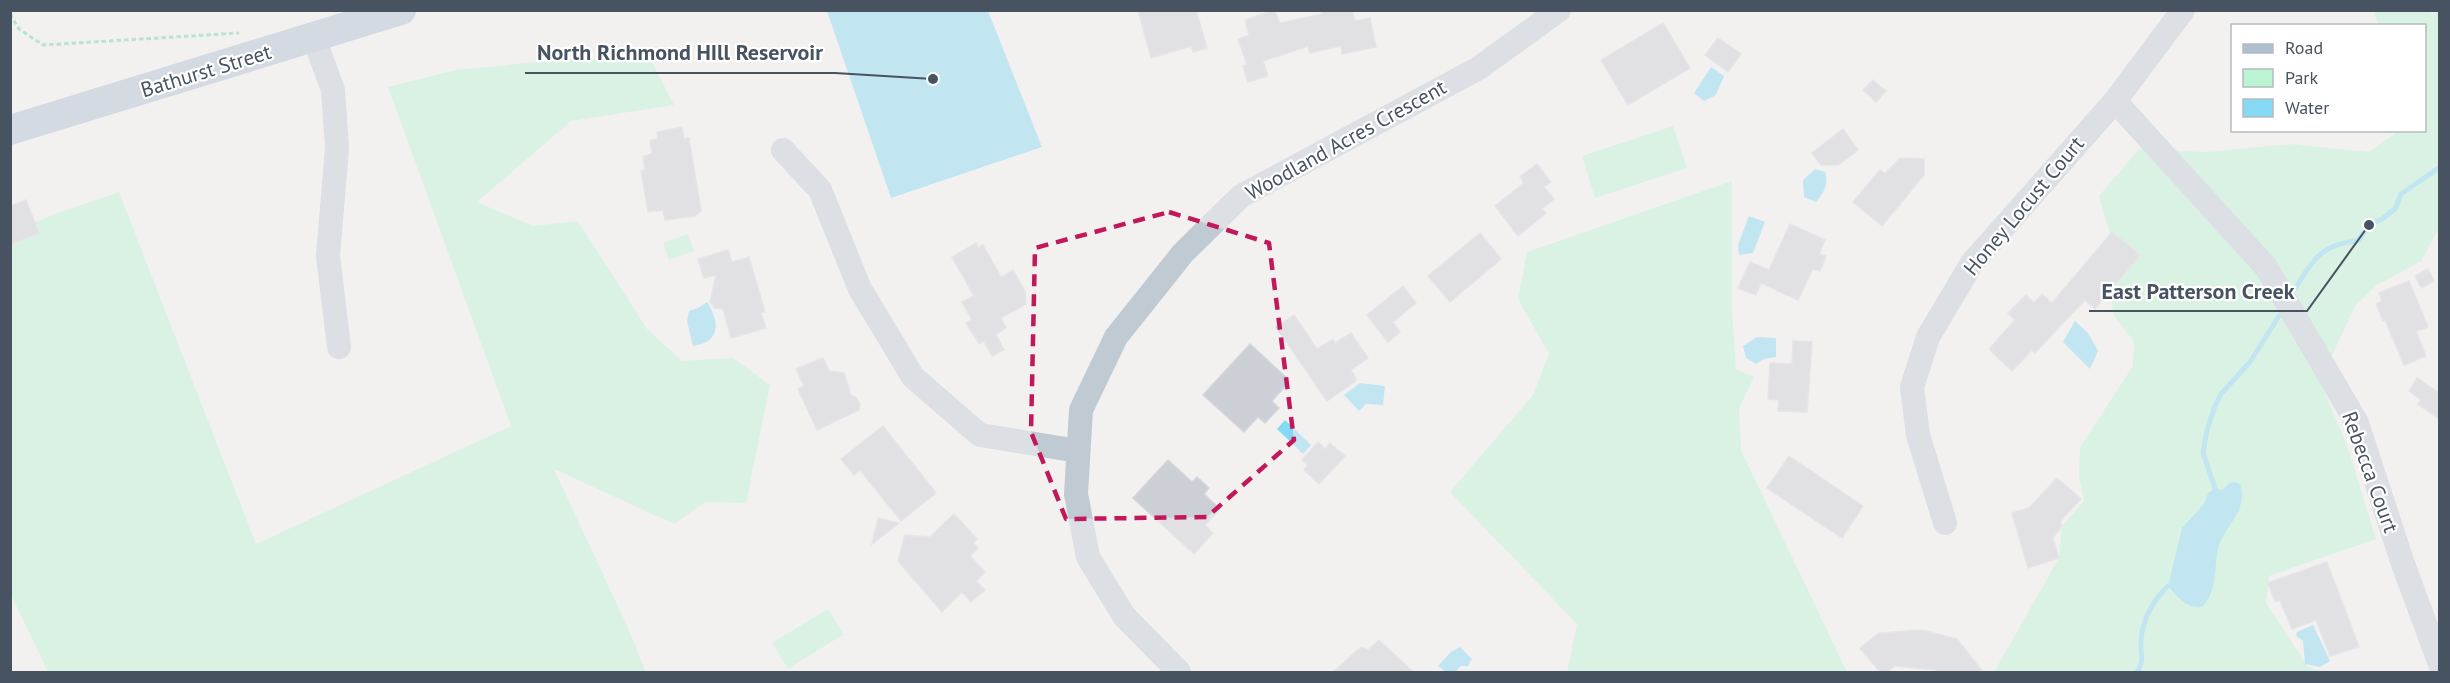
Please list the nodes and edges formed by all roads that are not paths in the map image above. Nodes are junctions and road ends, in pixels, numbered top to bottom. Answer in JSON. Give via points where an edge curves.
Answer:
{"nodes":[{"id":1,"x":401,"y":10,"type":"edge"},
{"id":2,"x":1559,"y":10,"type":"edge"},
{"id":3,"x":2183,"y":10,"type":"edge"},
{"id":4,"x":314,"y":38,"type":"junction"},
{"id":5,"x":2115,"y":101,"type":"junction"},
{"id":6,"x":10,"y":130,"type":"edge"},
{"id":7,"x":783,"y":150,"type":"dead end"},
{"id":8,"x":339,"y":347,"type":"dead end"},
{"id":9,"x":1078,"y":451,"type":"junction"},
{"id":10,"x":1945,"y":523,"type":"dead end"},
{"id":11,"x":2439,"y":664,"type":"edge"},
{"id":12,"x":1179,"y":672,"type":"edge"}],
"edges":[{"from":1,"to":4,"type":"main road","name":"Bathurst Street"},
{"from":2,"to":9,"type":"street","name":"Woodland Acres Crescent","via":[[1479,68],[1241,196],[1183,253],[1116,337],[1080,410]]},
{"from":3,"to":5,"type":"street","name":"Honey Locust Court"},
{"from":4,"to":6,"type":"main road","name":"Bathurst Street"},
{"from":4,"to":8,"type":"street","via":[[333,90],[337,148],[328,256]]},
{"from":5,"to":10,"type":"street","name":"Honey Locust Court","via":[[1972,263],[1928,337],[1912,387],[1918,435]]},
{"from":5,"to":11,"type":"street","name":"Rebecca Court","via":[[2266,267],[2357,423]]},
{"from":7,"to":9,"type":"street","via":[[820,190],[860,289],[913,377],[980,435]]},
{"from":9,"to":12,"type":"street","name":"Woodland Acres Crescent","via":[[1076,494],[1088,557],[1124,616]]}]}
